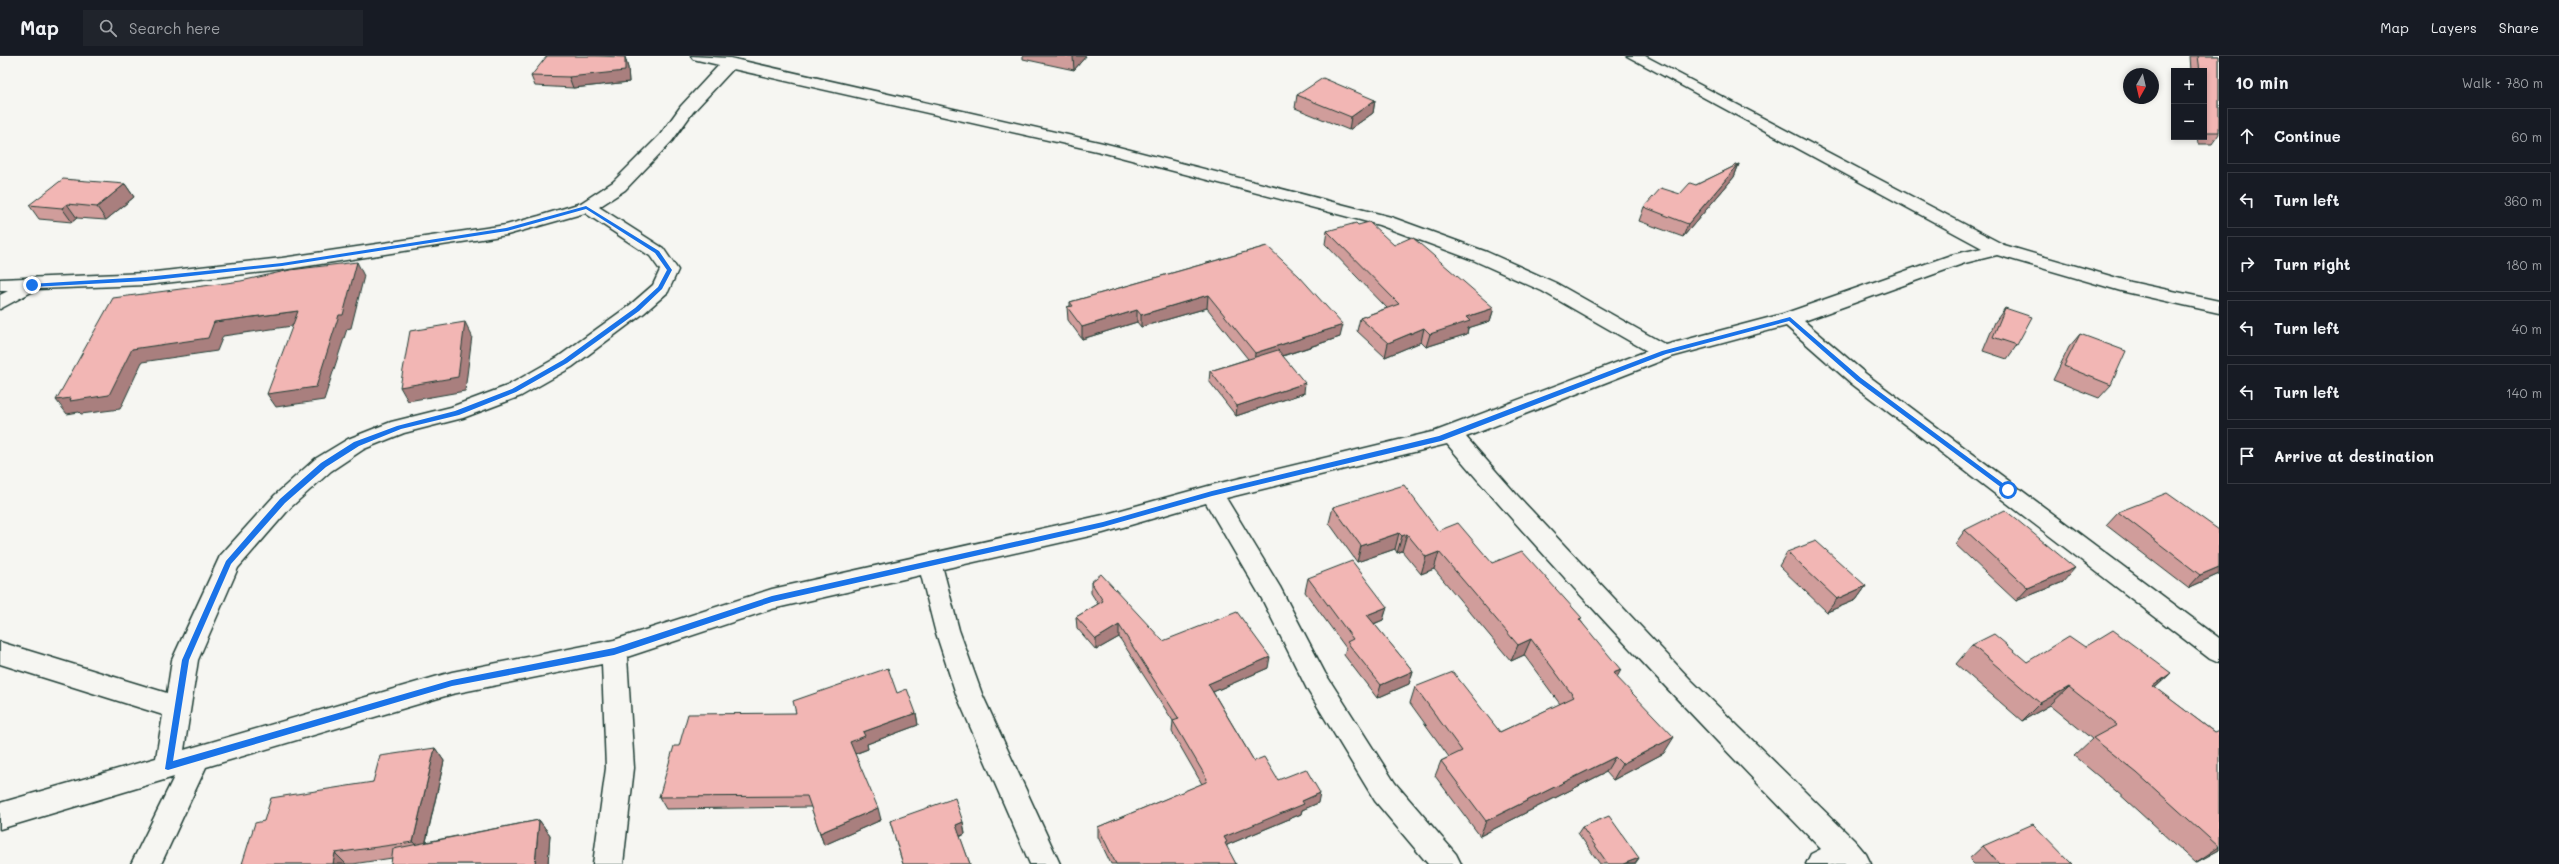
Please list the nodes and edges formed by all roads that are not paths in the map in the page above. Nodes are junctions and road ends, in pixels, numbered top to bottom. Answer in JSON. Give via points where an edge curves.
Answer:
{"nodes":[{"id":1,"x":698,"y":56,"type":"edge"},
{"id":2,"x":1634,"y":56,"type":"edge"},
{"id":3,"x":730,"y":63,"type":"junction"},
{"id":4,"x":586,"y":208,"type":"junction"},
{"id":5,"x":1998,"y":249,"type":"junction"},
{"id":6,"x":0,"y":285,"type":"edge"},
{"id":7,"x":32,"y":285,"type":"junction"},
{"id":8,"x":0,"y":303,"type":"edge"},
{"id":9,"x":2219,"y":307,"type":"edge"},
{"id":10,"x":1790,"y":319,"type":"junction"},
{"id":11,"x":1664,"y":352,"type":"junction"},
{"id":12,"x":1451,"y":434,"type":"junction"},
{"id":13,"x":1212,"y":493,"type":"junction"},
{"id":14,"x":930,"y":565,"type":"junction"},
{"id":15,"x":0,"y":652,"type":"edge"},
{"id":16,"x":614,"y":652,"type":"junction"},
{"id":17,"x":2219,"y":652,"type":"edge"},
{"id":18,"x":178,"y":708,"type":"junction"},
{"id":19,"x":197,"y":758,"type":"junction"},
{"id":20,"x":168,"y":766,"type":"junction"},
{"id":21,"x":0,"y":816,"type":"edge"},
{"id":22,"x":1840,"y":860,"type":"edge"},
{"id":23,"x":146,"y":864,"type":"edge"},
{"id":24,"x":608,"y":864,"type":"edge"},
{"id":25,"x":1045,"y":864,"type":"edge"},
{"id":26,"x":1446,"y":864,"type":"edge"}],
"edges":[{"from":1,"to":3,"type":"street"},
{"from":2,"to":5,"type":"street"},
{"from":3,"to":4,"type":"street","via":[[687,108],[666,138],[619,186]]},
{"from":3,"to":11,"type":"street","via":[[1103,148],[1385,221],[1480,256],[1549,286]]},
{"from":4,"to":7,"type":"street","via":[[507,230],[282,264],[146,279]]},
{"from":4,"to":18,"type":"street","via":[[657,252],[669,270],[660,288],[637,309],[565,362],[514,391],[456,413],[399,427],[356,444],[323,465],[283,501],[228,563],[185,660]]},
{"from":5,"to":9,"type":"street","via":[[2128,287]]},
{"from":5,"to":10,"type":"street","via":[[1958,259]]},
{"from":6,"to":7,"type":"street"},
{"from":7,"to":8,"type":"street"},
{"from":10,"to":11,"type":"street"},
{"from":10,"to":17,"type":"street","via":[[1859,379]]},
{"from":11,"to":12,"type":"street"},
{"from":12,"to":13,"type":"street"},
{"from":12,"to":22,"type":"street","via":[[1509,501]]},
{"from":13,"to":14,"type":"street","via":[[1103,524]]},
{"from":13,"to":26,"type":"street","via":[[1271,594],[1316,681],[1385,792]]},
{"from":14,"to":16,"type":"street","via":[[772,599]]},
{"from":14,"to":25,"type":"street","via":[[947,630],[968,694]]},
{"from":15,"to":18,"type":"street"},
{"from":16,"to":19,"type":"street","via":[[452,683]]},
{"from":16,"to":24,"type":"street","via":[[620,768]]},
{"from":18,"to":20,"type":"street"},
{"from":19,"to":20,"type":"street"},
{"from":19,"to":23,"type":"street"},
{"from":20,"to":21,"type":"street"}]}
